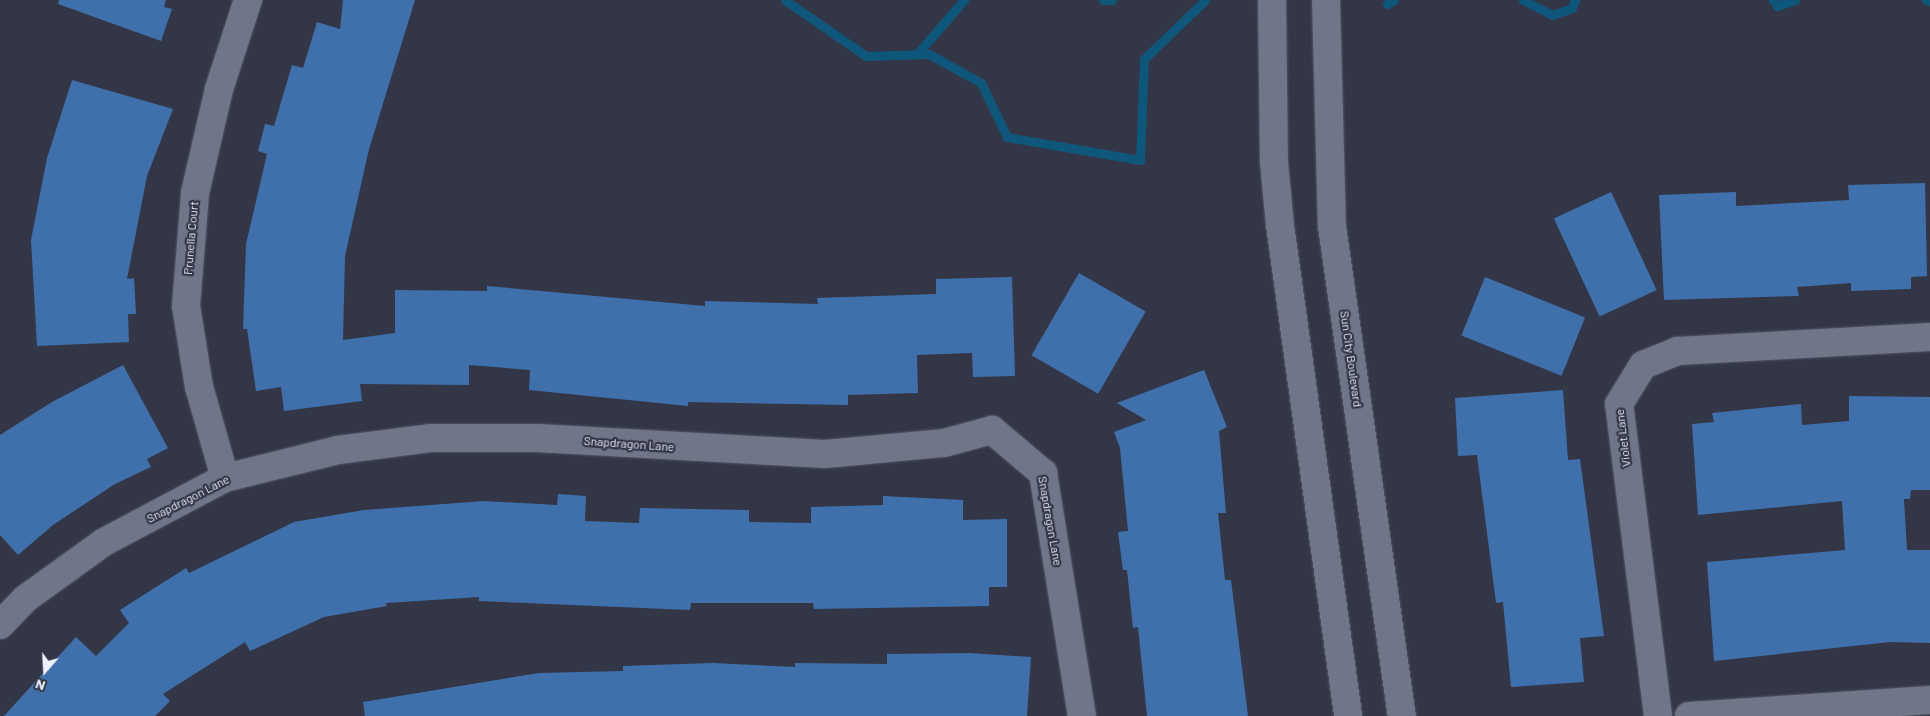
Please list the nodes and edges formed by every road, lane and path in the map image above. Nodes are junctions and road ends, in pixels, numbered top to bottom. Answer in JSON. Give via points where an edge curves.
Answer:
{"nodes":[{"id":1,"x":248,"y":0,"type":"edge"},
{"id":2,"x":1272,"y":0,"type":"edge"},
{"id":3,"x":1326,"y":0,"type":"edge"},
{"id":4,"x":1930,"y":337,"type":"edge"},
{"id":5,"x":225,"y":478,"type":"junction"},
{"id":6,"x":0,"y":625,"type":"edge"},
{"id":7,"x":1930,"y":700,"type":"edge"},
{"id":8,"x":1082,"y":716,"type":"edge"},
{"id":9,"x":1348,"y":716,"type":"edge"},
{"id":10,"x":1402,"y":716,"type":"edge"},
{"id":11,"x":1658,"y":716,"type":"edge"},
{"id":12,"x":1689,"y":716,"type":"edge"}],
"edges":[{"from":1,"to":5,"type":"street","name":"Prunella Court","via":[[219,89],[195,193],[186,306],[199,387]]},
{"from":2,"to":9,"type":"street","via":[[1274,162],[1280,225]]},
{"from":3,"to":10,"type":"street","name":"Sun City Boulevard","via":[[1332,226]]},
{"from":4,"to":11,"type":"street","name":"Violet Lane","via":[[1678,351],[1643,365],[1619,404]]},
{"from":5,"to":6,"type":"street","name":"Snapdragon Lane","via":[[104,542],[25,599]]},
{"from":5,"to":8,"type":"street","name":"Snapdragon Lane","via":[[338,450],[430,438],[537,438],[826,454],[944,443],[992,430],[1043,473]]},
{"from":7,"to":12,"type":"street"}]}
